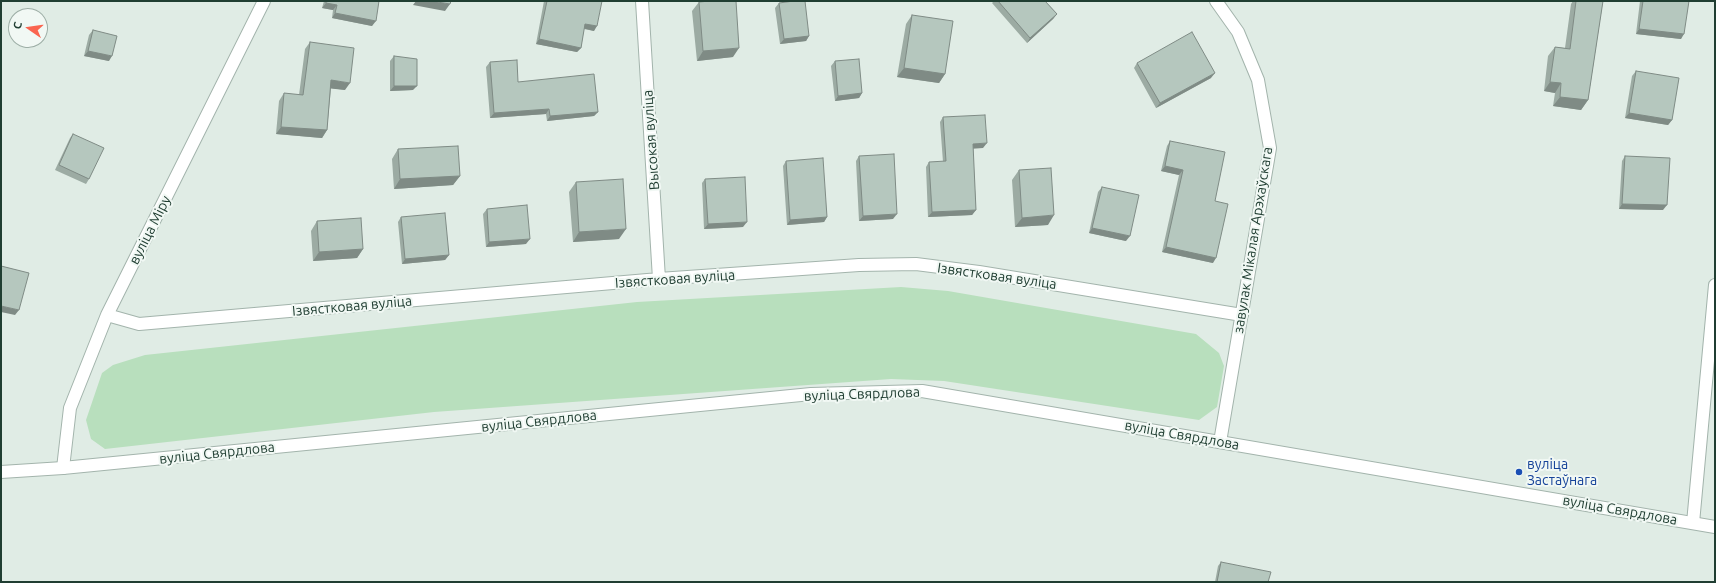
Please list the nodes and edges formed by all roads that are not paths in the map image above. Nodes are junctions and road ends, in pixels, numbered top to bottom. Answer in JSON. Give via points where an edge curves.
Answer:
{"nodes":[{"id":1,"x":264,"y":1,"type":"edge"},
{"id":2,"x":642,"y":1,"type":"edge"},
{"id":3,"x":1216,"y":1,"type":"edge"},
{"id":4,"x":660,"y":279,"type":"junction"},
{"id":5,"x":1715,"y":285,"type":"edge"},
{"id":6,"x":1242,"y":314,"type":"junction"},
{"id":7,"x":107,"y":315,"type":"junction"},
{"id":8,"x":1220,"y":442,"type":"junction"},
{"id":9,"x":64,"y":468,"type":"junction"},
{"id":10,"x":1,"y":472,"type":"edge"},
{"id":11,"x":1693,"y":523,"type":"junction"},
{"id":12,"x":1715,"y":527,"type":"edge"}],
"edges":[{"from":1,"to":7,"type":"street","name":"вуліца Міру"},
{"from":2,"to":4,"type":"street","name":"Высокая вуліца"},
{"from":3,"to":6,"type":"street","name":"завулак Мікалая Арэхаўскага","via":[[1238,32],[1258,80],[1270,148]]},
{"from":4,"to":6,"type":"street","name":"Ізвястковая вуліца","via":[[859,265],[916,264]]},
{"from":4,"to":7,"type":"street","name":"Ізвястковая вуліца","via":[[138,324]]},
{"from":5,"to":11,"type":"street"},
{"from":6,"to":8,"type":"street","name":"завулак Мікалая Арэхаўскага"},
{"from":7,"to":9,"type":"street","name":"вуліца Міру","via":[[70,408]]},
{"from":8,"to":9,"type":"street","name":"вуліца Свярдлова","via":[[922,391],[803,395]]},
{"from":8,"to":11,"type":"street","name":"вуліца Свярдлова"},
{"from":9,"to":10,"type":"street","name":"вуліца Свярдлова"},
{"from":11,"to":12,"type":"street","name":"вуліца Свярдлова"}]}
